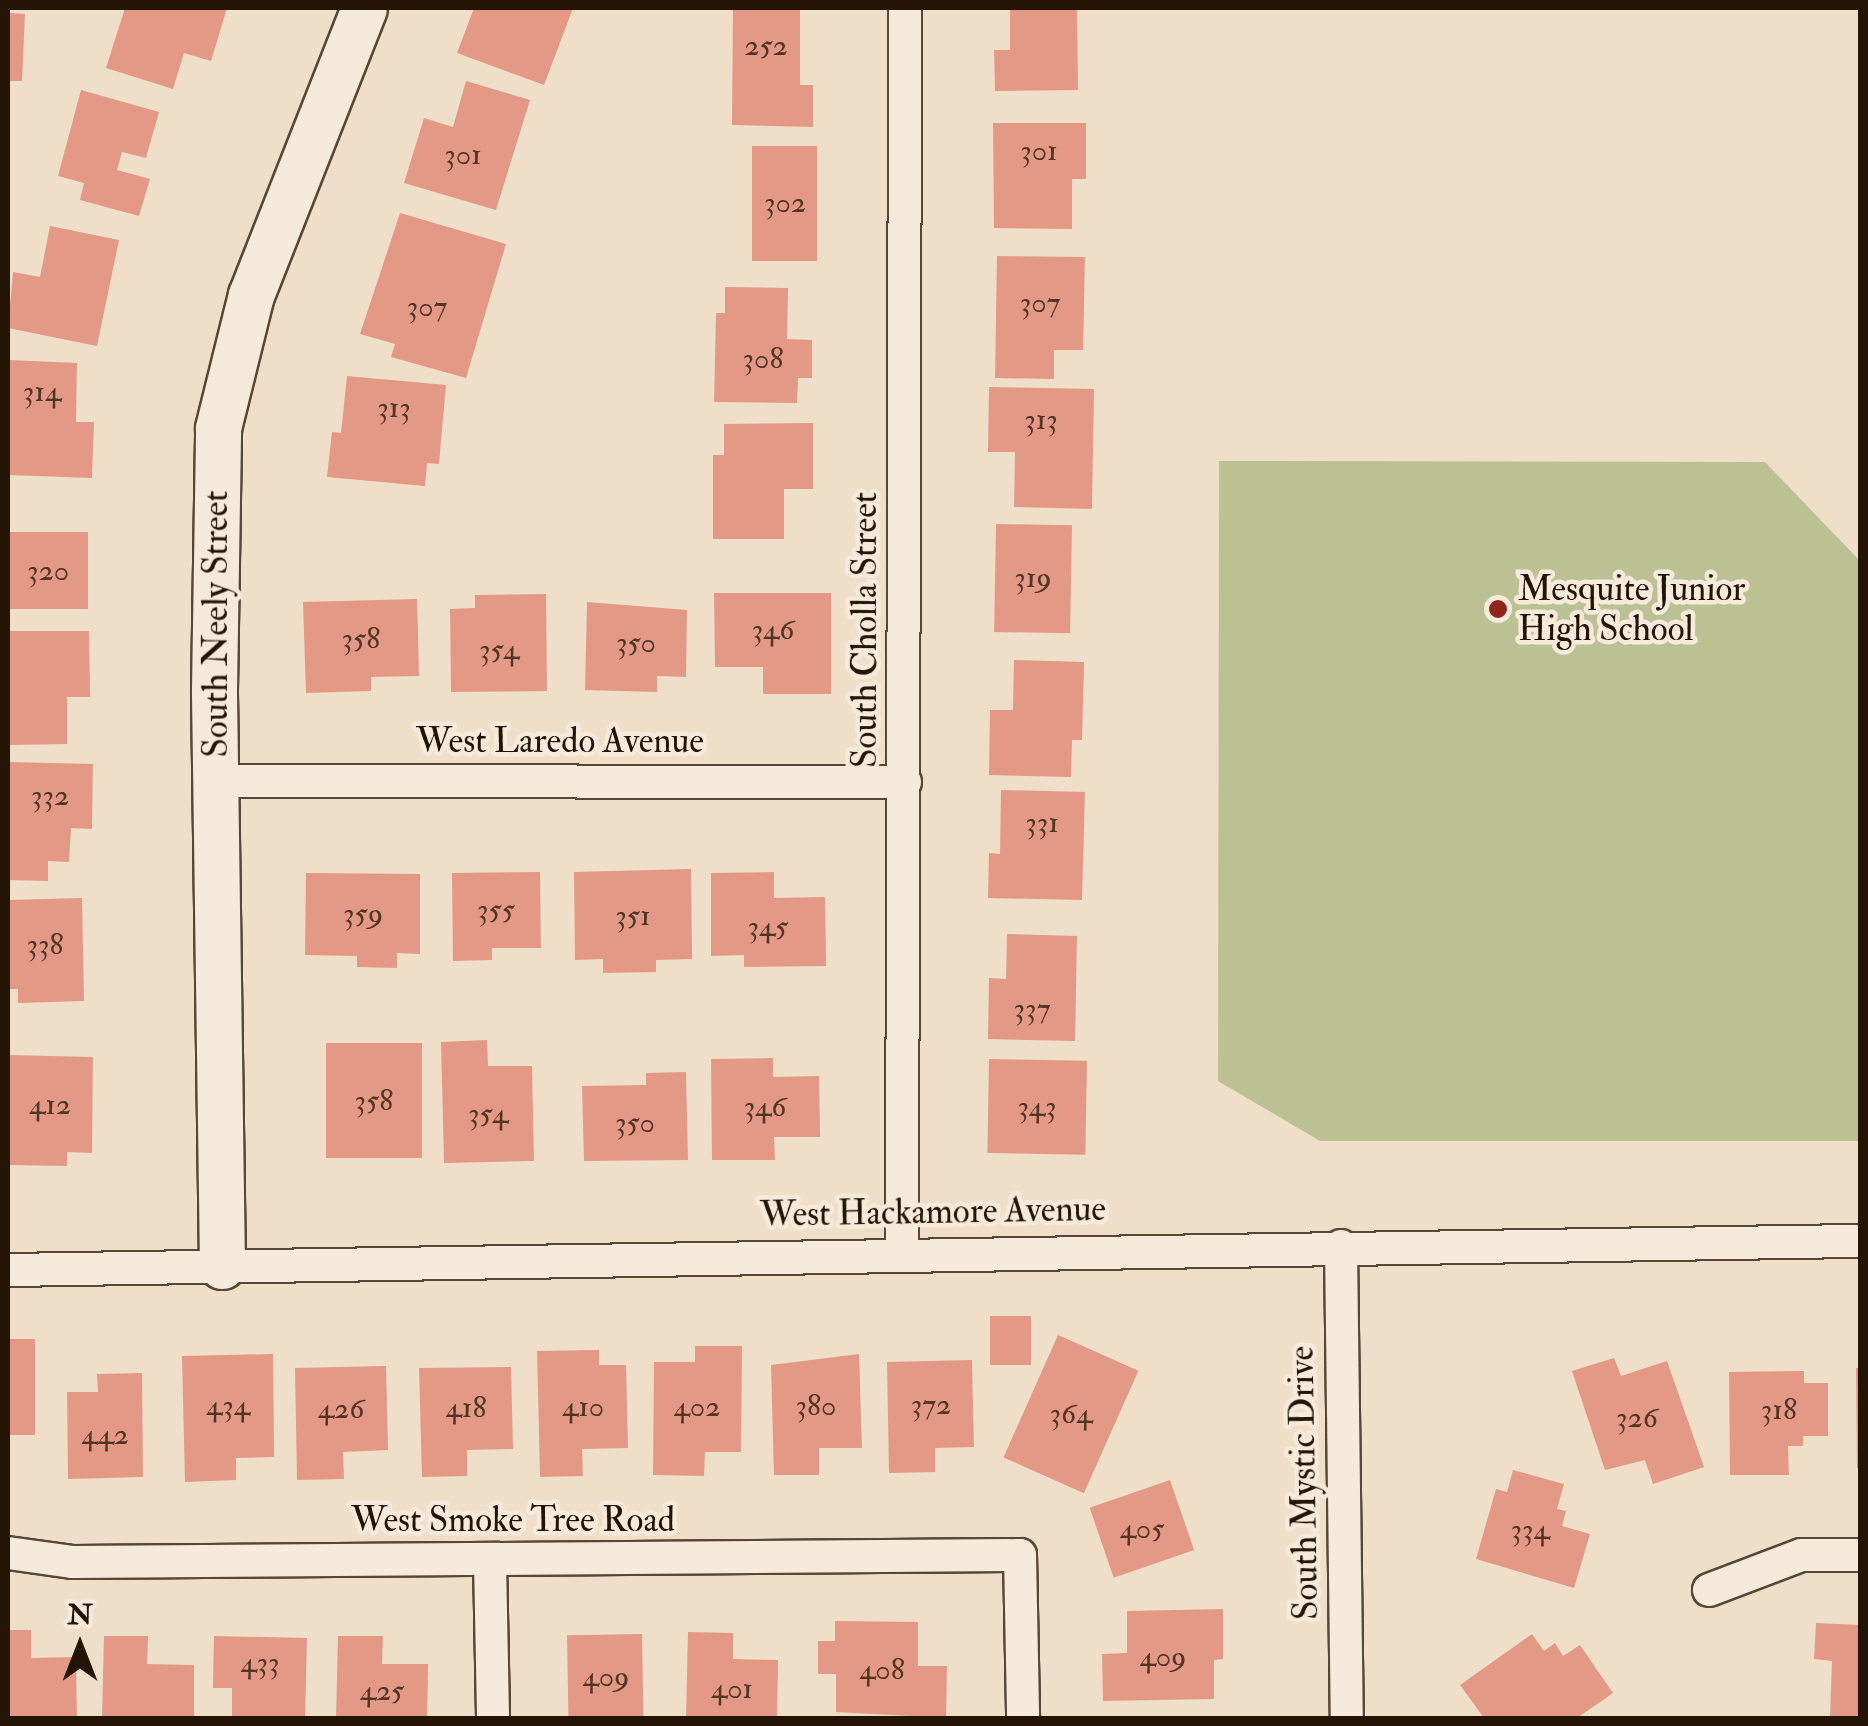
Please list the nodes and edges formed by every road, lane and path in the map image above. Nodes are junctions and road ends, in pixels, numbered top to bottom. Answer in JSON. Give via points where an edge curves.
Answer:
{"nodes":[{"id":1,"x":364,"y":8,"type":"edge"},
{"id":2,"x":905,"y":8,"type":"edge"},
{"id":3,"x":216,"y":781,"type":"junction"},
{"id":4,"x":905,"y":782,"type":"junction"},
{"id":5,"x":1860,"y":1241,"type":"edge"},
{"id":6,"x":1341,"y":1246,"type":"junction"},
{"id":7,"x":902,"y":1252,"type":"junction"},
{"id":8,"x":222,"y":1266,"type":"junction"},
{"id":9,"x":8,"y":1270,"type":"edge"},
{"id":10,"x":8,"y":1553,"type":"edge"},
{"id":11,"x":1860,"y":1555,"type":"edge"},
{"id":12,"x":490,"y":1560,"type":"junction"},
{"id":13,"x":1709,"y":1590,"type":"dead end"},
{"id":14,"x":493,"y":1718,"type":"edge"},
{"id":15,"x":1023,"y":1718,"type":"edge"},
{"id":16,"x":1347,"y":1718,"type":"edge"}],
"edges":[{"from":1,"to":3,"type":"street","name":"South Neely Street","via":[[250,295],[218,428]]},
{"from":2,"to":4,"type":"street","name":"South Cholla Street"},
{"from":3,"to":4,"type":"street","name":"West Laredo Avenue"},
{"from":3,"to":8,"type":"street","name":"South Neely Street"},
{"from":4,"to":7,"type":"street","name":"South Cholla Street"},
{"from":5,"to":6,"type":"street","name":"West Hackamore Avenue"},
{"from":6,"to":7,"type":"street","name":"West Hackamore Avenue"},
{"from":6,"to":16,"type":"street","name":"South Mystic Drive"},
{"from":7,"to":8,"type":"street","name":"West Hackamore Avenue"},
{"from":8,"to":9,"type":"street","name":"West Hackamore Avenue"},
{"from":10,"to":12,"type":"street","name":"West Smoke Tree Road","via":[[73,1562]]},
{"from":11,"to":13,"type":"street","via":[[1801,1555]]},
{"from":12,"to":14,"type":"street"},
{"from":12,"to":15,"type":"street","name":"West Smoke Tree Road","via":[[1020,1555]]}]}
